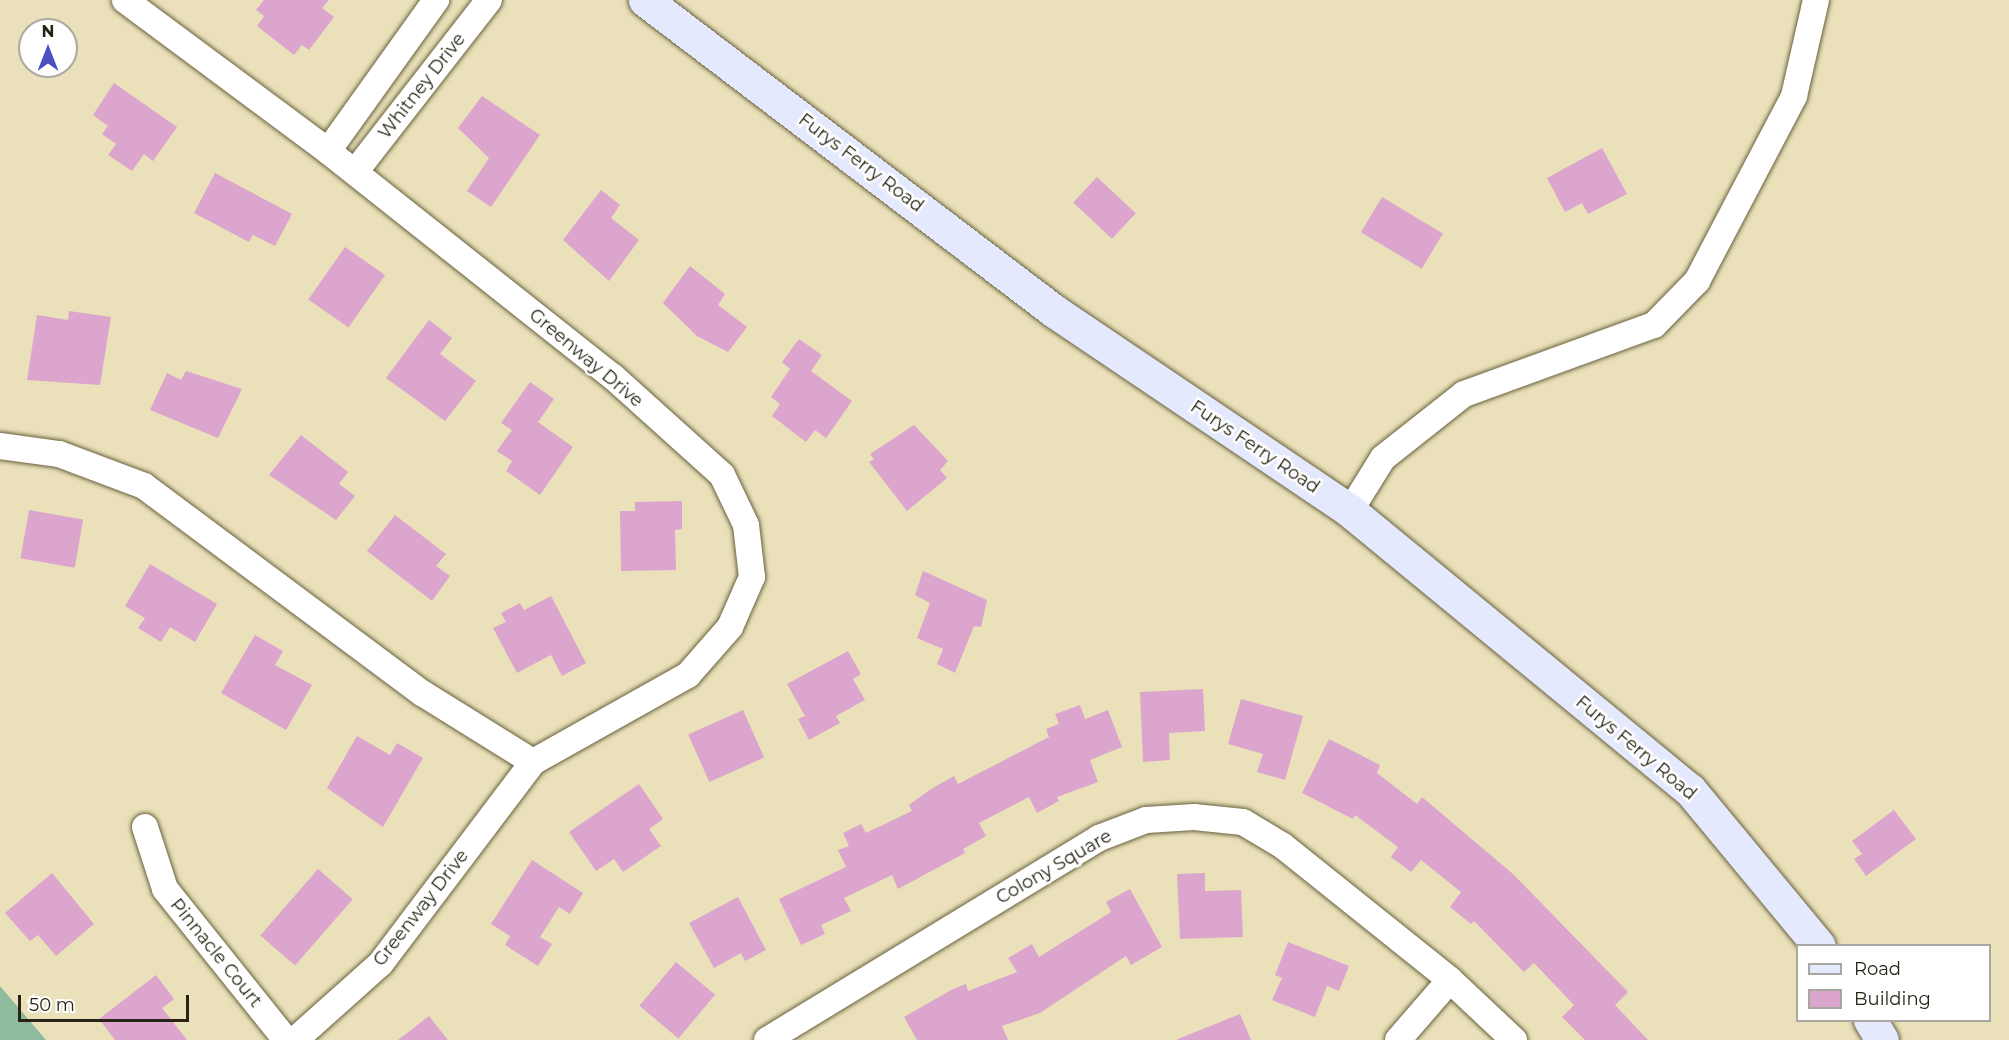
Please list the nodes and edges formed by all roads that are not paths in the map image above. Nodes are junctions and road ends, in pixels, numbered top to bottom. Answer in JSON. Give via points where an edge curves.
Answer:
{"nodes":[{"id":1,"x":125,"y":0,"type":"edge"},
{"id":2,"x":436,"y":0,"type":"edge"},
{"id":3,"x":489,"y":0,"type":"edge"},
{"id":4,"x":645,"y":0,"type":"edge"},
{"id":5,"x":1816,"y":0,"type":"edge"},
{"id":6,"x":328,"y":151,"type":"junction"},
{"id":7,"x":355,"y":172,"type":"junction"},
{"id":8,"x":0,"y":446,"type":"edge"},
{"id":9,"x":1350,"y":511,"type":"junction"},
{"id":10,"x":532,"y":762,"type":"junction"},
{"id":11,"x":145,"y":827,"type":"dead end"},
{"id":12,"x":1818,"y":944,"type":"edge"},
{"id":13,"x":1450,"y":980,"type":"junction"},
{"id":14,"x":1871,"y":1022,"type":"edge"},
{"id":15,"x":286,"y":1040,"type":"edge"},
{"id":16,"x":295,"y":1040,"type":"edge"},
{"id":17,"x":767,"y":1040,"type":"edge"},
{"id":18,"x":1398,"y":1040,"type":"edge"},
{"id":19,"x":1514,"y":1040,"type":"edge"},
{"id":20,"x":1882,"y":1040,"type":"edge"}],
"edges":[{"from":1,"to":6,"type":"street","name":"Greenway Drive"},
{"from":2,"to":6,"type":"street","name":"Whitney Drive"},
{"from":3,"to":7,"type":"street","name":"Whitney Drive"},
{"from":4,"to":9,"type":"main road","name":"Furys Ferry Road","via":[[1054,311]]},
{"from":5,"to":9,"type":"street","via":[[1794,96],[1697,281],[1654,325],[1464,393],[1383,458]]},
{"from":6,"to":7,"type":"street","name":"Greenway Drive"},
{"from":7,"to":10,"type":"street","name":"Greenway Drive","via":[[613,377],[713,468],[746,525],[752,577],[730,627],[688,675]]},
{"from":8,"to":10,"type":"street","via":[[59,454],[144,486],[422,693]]},
{"from":9,"to":12,"type":"main road","name":"Furys Ferry Road","via":[[1690,790]]},
{"from":10,"to":16,"type":"street","name":"Greenway Drive","via":[[381,963]]},
{"from":11,"to":15,"type":"street","name":"Pinnacle Court","via":[[165,890]]},
{"from":13,"to":17,"type":"street","name":"Colony Square","via":[[1283,846],[1243,822],[1146,820],[1099,838]]},
{"from":13,"to":18,"type":"street"},
{"from":13,"to":19,"type":"street","name":"Colony Square"},
{"from":14,"to":20,"type":"main road"}]}
